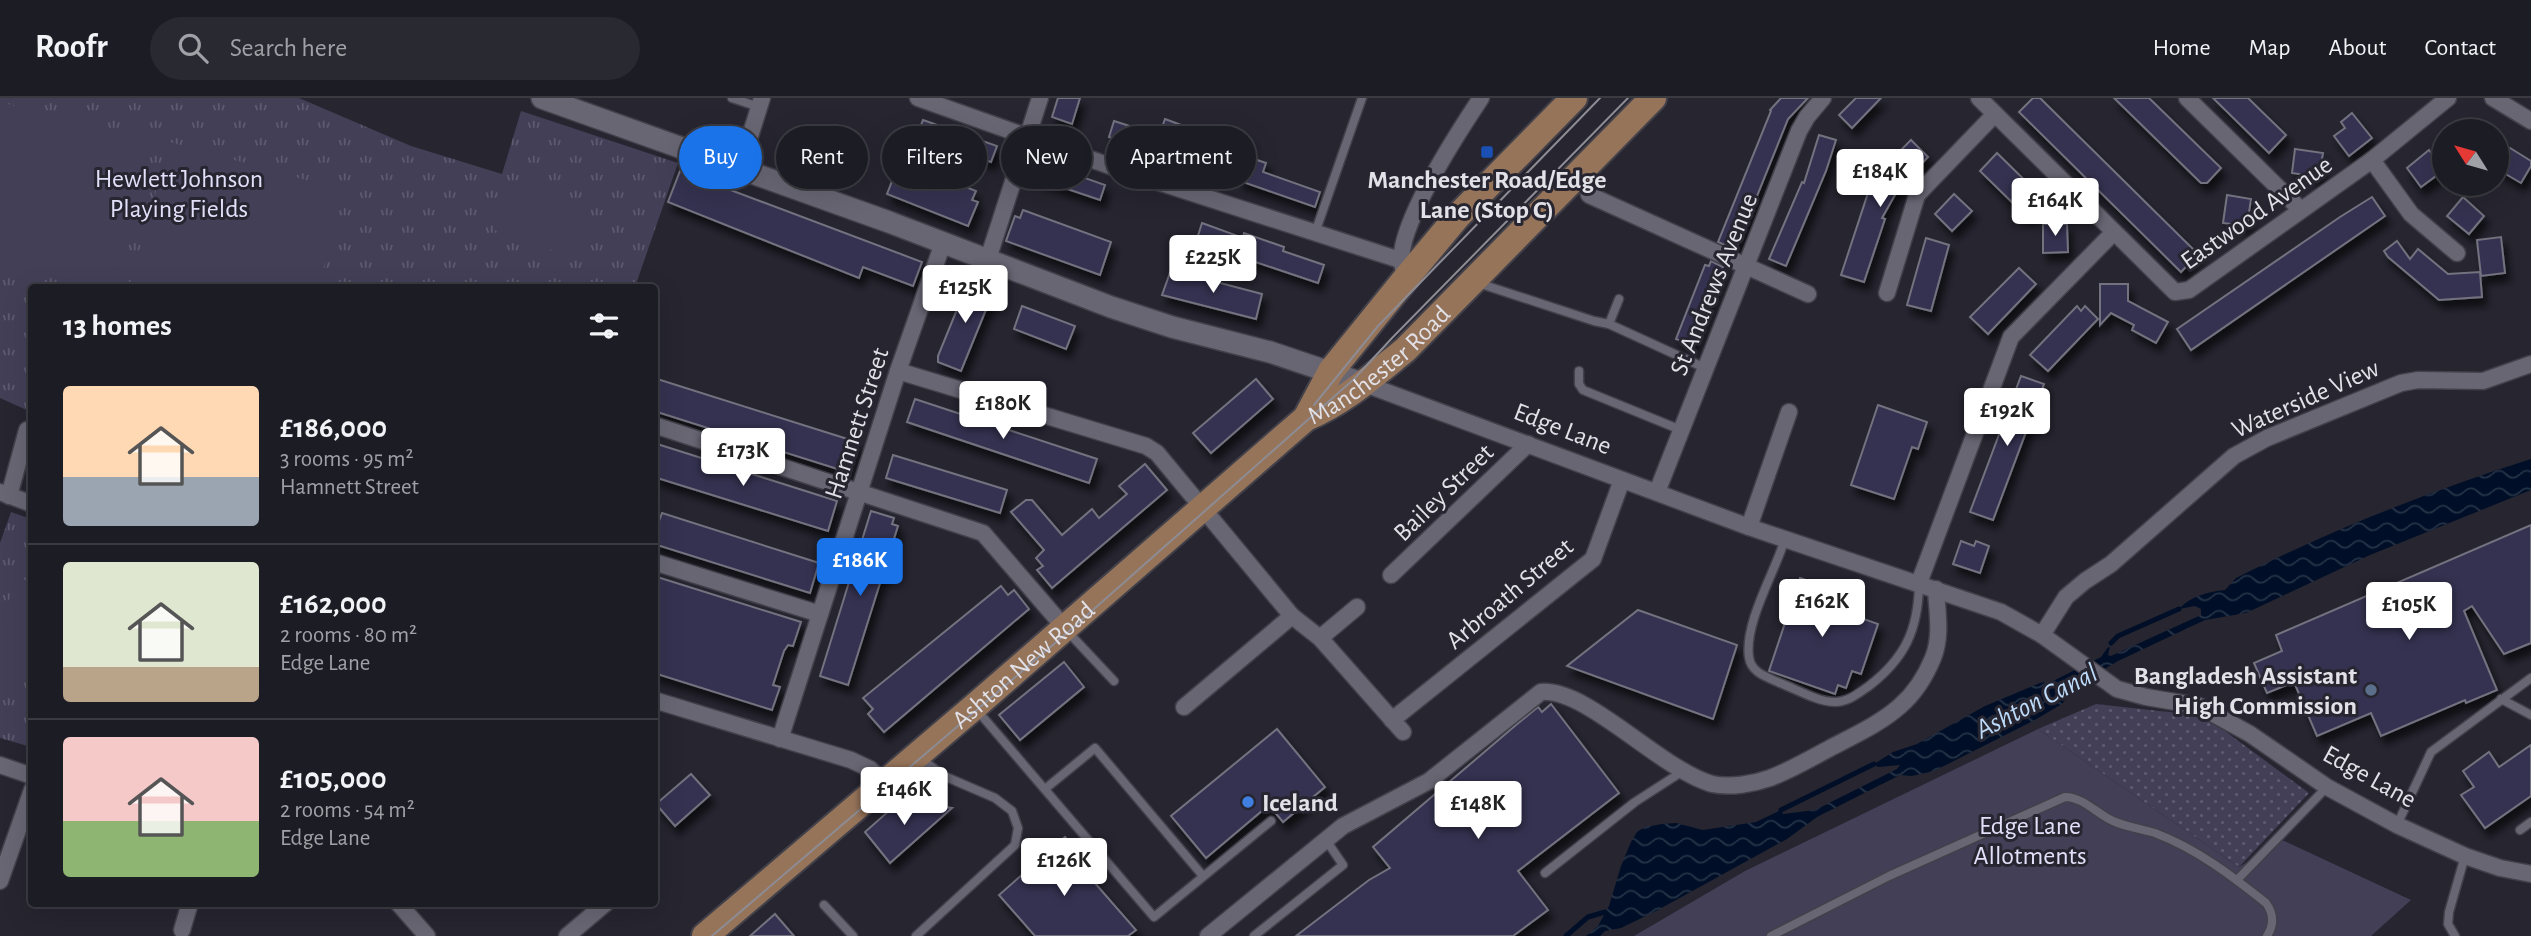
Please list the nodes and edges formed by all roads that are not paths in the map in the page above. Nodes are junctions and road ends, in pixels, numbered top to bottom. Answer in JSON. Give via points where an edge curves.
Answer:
{"nodes":[{"id":1,"x":542,"y":98,"type":"edge"},
{"id":2,"x":732,"y":98,"type":"edge"},
{"id":3,"x":918,"y":98,"type":"edge"},
{"id":4,"x":1040,"y":98,"type":"edge"},
{"id":5,"x":1362,"y":98,"type":"edge"},
{"id":6,"x":1481,"y":98,"type":"edge"},
{"id":7,"x":1574,"y":98,"type":"edge"},
{"id":8,"x":1653,"y":98,"type":"edge"},
{"id":9,"x":1823,"y":98,"type":"edge"},
{"id":10,"x":1979,"y":98,"type":"edge"},
{"id":11,"x":2187,"y":98,"type":"edge"},
{"id":12,"x":2448,"y":98,"type":"edge"},
{"id":13,"x":2493,"y":98,"type":"edge"},
{"id":14,"x":761,"y":103,"type":"edge"},
{"id":15,"x":1995,"y":114,"type":"junction"},
{"id":16,"x":2531,"y":121,"type":"edge"},
{"id":17,"x":754,"y":126,"type":"edge"},
{"id":18,"x":1031,"y":126,"type":"edge"},
{"id":19,"x":1001,"y":128,"type":"edge"},
{"id":20,"x":679,"y":146,"type":"edge"},
{"id":21,"x":1092,"y":160,"type":"edge"},
{"id":22,"x":2372,"y":160,"type":"junction"},
{"id":23,"x":762,"y":176,"type":"edge"},
{"id":24,"x":1010,"y":189,"type":"edge"},
{"id":25,"x":1589,"y":195,"type":"dead end"},
{"id":26,"x":2301,"y":210,"type":"junction"},
{"id":27,"x":2114,"y":232,"type":"junction"},
{"id":28,"x":1315,"y":233,"type":"junction"},
{"id":29,"x":943,"y":243,"type":"junction"},
{"id":30,"x":2456,"y":253,"type":"dead end"},
{"id":31,"x":988,"y":259,"type":"junction"},
{"id":32,"x":1746,"y":264,"type":"junction"},
{"id":33,"x":1403,"y":268,"type":"junction"},
{"id":34,"x":1472,"y":281,"type":"junction"},
{"id":35,"x":1887,"y":293,"type":"dead end"},
{"id":36,"x":1808,"y":294,"type":"dead end"},
{"id":37,"x":1619,"y":299,"type":"dead end"},
{"id":38,"x":1609,"y":324,"type":"junction"},
{"id":39,"x":2531,"y":363,"type":"edge"},
{"id":40,"x":1705,"y":369,"type":"junction"},
{"id":41,"x":898,"y":371,"type":"junction"},
{"id":42,"x":1331,"y":371,"type":"junction"},
{"id":43,"x":1579,"y":371,"type":"dead end"},
{"id":44,"x":1365,"y":383,"type":"junction"},
{"id":45,"x":1789,"y":412,"type":"dead end"},
{"id":46,"x":1306,"y":418,"type":"junction"},
{"id":47,"x":658,"y":426,"type":"edge"},
{"id":48,"x":27,"y":430,"type":"dead end"},
{"id":49,"x":1681,"y":430,"type":"junction"},
{"id":50,"x":1528,"y":444,"type":"junction"},
{"id":51,"x":1622,"y":480,"type":"junction"},
{"id":52,"x":859,"y":492,"type":"junction"},
{"id":53,"x":1657,"y":492,"type":"junction"},
{"id":54,"x":4,"y":494,"type":"edge"},
{"id":55,"x":28,"y":502,"type":"edge"},
{"id":56,"x":1204,"y":508,"type":"junction"},
{"id":57,"x":1748,"y":527,"type":"junction"},
{"id":58,"x":1785,"y":539,"type":"junction"},
{"id":59,"x":658,"y":563,"type":"edge"},
{"id":60,"x":1391,"y":575,"type":"dead end"},
{"id":61,"x":1919,"y":583,"type":"junction"},
{"id":62,"x":1936,"y":589,"type":"junction"},
{"id":63,"x":1357,"y":607,"type":"dead end"},
{"id":64,"x":820,"y":614,"type":"junction"},
{"id":65,"x":1293,"y":616,"type":"junction"},
{"id":66,"x":1064,"y":627,"type":"junction"},
{"id":67,"x":2042,"y":635,"type":"junction"},
{"id":68,"x":1320,"y":638,"type":"junction"},
{"id":69,"x":2531,"y":678,"type":"edge"},
{"id":70,"x":1114,"y":681,"type":"dead end"},
{"id":71,"x":2501,"y":699,"type":"junction"},
{"id":72,"x":658,"y":701,"type":"edge"},
{"id":73,"x":974,"y":707,"type":"junction"},
{"id":74,"x":1184,"y":707,"type":"dead end"},
{"id":75,"x":2531,"y":715,"type":"edge"},
{"id":76,"x":780,"y":739,"type":"junction"},
{"id":77,"x":916,"y":755,"type":"junction"},
{"id":78,"x":0,"y":765,"type":"edge"},
{"id":79,"x":1683,"y":771,"type":"junction"},
{"id":80,"x":28,"y":775,"type":"edge"},
{"id":81,"x":884,"y":782,"type":"junction"},
{"id":82,"x":2327,"y":788,"type":"junction"},
{"id":83,"x":1045,"y":789,"type":"junction"},
{"id":84,"x":28,"y":801,"type":"edge"},
{"id":85,"x":1270,"y":821,"type":"dead end"},
{"id":86,"x":2531,"y":822,"type":"edge"},
{"id":87,"x":2397,"y":825,"type":"junction"},
{"id":88,"x":2520,"y":830,"type":"dead end"},
{"id":89,"x":1326,"y":841,"type":"junction"},
{"id":90,"x":2465,"y":856,"type":"junction"},
{"id":91,"x":1545,"y":873,"type":"dead end"},
{"id":92,"x":2531,"y":874,"type":"edge"},
{"id":93,"x":1203,"y":876,"type":"junction"},
{"id":94,"x":2237,"y":880,"type":"junction"},
{"id":95,"x":0,"y":881,"type":"edge"},
{"id":96,"x":824,"y":905,"type":"dead end"},
{"id":97,"x":189,"y":907,"type":"edge"},
{"id":98,"x":402,"y":907,"type":"edge"},
{"id":99,"x":601,"y":907,"type":"edge"},
{"id":100,"x":182,"y":930,"type":"dead end"},
{"id":101,"x":427,"y":936,"type":"edge"},
{"id":102,"x":567,"y":936,"type":"edge"},
{"id":103,"x":705,"y":936,"type":"edge"},
{"id":104,"x":853,"y":936,"type":"edge"},
{"id":105,"x":916,"y":936,"type":"edge"},
{"id":106,"x":1208,"y":936,"type":"edge"},
{"id":107,"x":1254,"y":936,"type":"edge"},
{"id":108,"x":1771,"y":936,"type":"edge"},
{"id":109,"x":2267,"y":936,"type":"edge"},
{"id":110,"x":2455,"y":936,"type":"edge"}],
"edges":[{"from":1,"to":20,"type":"street","name":"Edge Lane"},
{"from":2,"to":14,"type":"lane"},
{"from":3,"to":19,"type":"street"},
{"from":4,"to":18,"type":"street"},
{"from":5,"to":28,"type":"lane"},
{"from":6,"to":33,"type":"street","via":[[1411,223]]},
{"from":7,"to":33,"type":"main road","name":"Manchester Road"},
{"from":8,"to":34,"type":"main road","name":"Manchester Road"},
{"from":9,"to":32,"type":"street","name":"St Andrews Avenue","via":[[1799,131]]},
{"from":10,"to":15,"type":"street","name":"Eastwood Avenue"},
{"from":11,"to":26,"type":"street"},
{"from":12,"to":22,"type":"street","name":"Eastwood Avenue"},
{"from":13,"to":16,"type":"street"},
{"from":14,"to":17,"type":"street"},
{"from":15,"to":27,"type":"street","name":"Eastwood Avenue"},
{"from":15,"to":35,"type":"street","via":[[1917,195]]},
{"from":21,"to":28,"type":"street"},
{"from":22,"to":26,"type":"street","name":"Eastwood Avenue"},
{"from":22,"to":30,"type":"street","via":[[2411,214]]},
{"from":23,"to":29,"type":"street","name":"Edge Lane"},
{"from":24,"to":31,"type":"street"},
{"from":25,"to":32,"type":"street"},
{"from":26,"to":27,"type":"street","name":"Eastwood Avenue","via":[[2189,290],[2175,292]]},
{"from":27,"to":61,"type":"street","via":[[2011,337]]},
{"from":28,"to":33,"type":"street","via":[[1369,250]]},
{"from":29,"to":31,"type":"street","name":"Edge Lane"},
{"from":29,"to":41,"type":"street","name":"Hamnett Street"},
{"from":31,"to":42,"type":"street","name":"Edge Lane","via":[[1111,307]]},
{"from":32,"to":36,"type":"street"},
{"from":32,"to":40,"type":"street","name":"St Andrews Avenue"},
{"from":33,"to":42,"type":"main road","name":"Manchester Road"},
{"from":34,"to":38,"type":"lane"},
{"from":34,"to":44,"type":"main road","name":"Manchester Road","via":[[1405,350]]},
{"from":37,"to":38,"type":"lane"},
{"from":38,"to":40,"type":"lane"},
{"from":39,"to":67,"type":"street","name":"Waterside View","via":[[2483,381],[2401,383],[2245,448],[2066,597]]},
{"from":40,"to":49,"type":"street","name":"St Andrews Avenue"},
{"from":41,"to":52,"type":"street","name":"Hamnett Street"},
{"from":41,"to":56,"type":"street","via":[[1146,446]]},
{"from":42,"to":44,"type":"street","name":"Edge Lane"},
{"from":42,"to":46,"type":"main road","name":"Manchester Road"},
{"from":43,"to":49,"type":"lane","via":[[1583,390]]},
{"from":44,"to":46,"type":"main road","name":"Manchester Road"},
{"from":44,"to":50,"type":"street","name":"Edge Lane"},
{"from":45,"to":57,"type":"street"},
{"from":46,"to":56,"type":"main road","name":"Ashton New Road"},
{"from":47,"to":52,"type":"street"},
{"from":48,"to":54,"type":"street"},
{"from":49,"to":53,"type":"street","name":"St Andrews Avenue"},
{"from":50,"to":51,"type":"street","name":"Edge Lane"},
{"from":50,"to":60,"type":"street","name":"Bailey Street"},
{"from":51,"to":53,"type":"street","name":"Edge Lane"},
{"from":51,"to":68,"type":"street","name":"Arbroath Street","via":[[1593,559],[1398,726]]},
{"from":52,"to":64,"type":"street","name":"Hamnett Street"},
{"from":52,"to":66,"type":"street","via":[[983,533]]},
{"from":53,"to":57,"type":"street","name":"Edge Lane"},
{"from":54,"to":55,"type":"street"},
{"from":56,"to":65,"type":"street"},
{"from":56,"to":66,"type":"main road","name":"Ashton New Road"},
{"from":57,"to":58,"type":"street","name":"Edge Lane"},
{"from":58,"to":61,"type":"street","name":"Edge Lane"},
{"from":58,"to":61,"type":"lane","via":[[1755,618],[1748,654],[1759,673],[1819,698],[1833,702],[1855,696],[1906,649],[1918,611]]},
{"from":59,"to":64,"type":"street"},
{"from":61,"to":62,"type":"street","name":"Edge Lane"},
{"from":62,"to":67,"type":"street","name":"Edge Lane","via":[[2001,612]]},
{"from":62,"to":79,"type":"street","via":[[1938,632],[1933,658],[1912,694],[1888,716],[1800,764],[1756,782],[1726,786]]},
{"from":63,"to":68,"type":"street"},
{"from":64,"to":76,"type":"street","name":"Hamnett Street"},
{"from":65,"to":68,"type":"street"},
{"from":65,"to":74,"type":"street"},
{"from":66,"to":70,"type":"lane"},
{"from":66,"to":73,"type":"main road","name":"Ashton New Road"},
{"from":67,"to":82,"type":"street","name":"Edge Lane","via":[[2117,689],[2199,706],[2224,717]]},
{"from":69,"to":71,"type":"lane"},
{"from":71,"to":75,"type":"lane"},
{"from":71,"to":87,"type":"lane","via":[[2431,752]]},
{"from":72,"to":76,"type":"street"},
{"from":73,"to":77,"type":"main road","name":"Ashton New Road"},
{"from":73,"to":83,"type":"lane"},
{"from":76,"to":81,"type":"street","via":[[851,760]]},
{"from":77,"to":81,"type":"main road","name":"Ashton New Road"},
{"from":77,"to":105,"type":"lane","via":[[944,776],[995,798],[1012,811],[1018,828],[1015,845]]},
{"from":78,"to":80,"type":"street"},
{"from":79,"to":89,"type":"street","via":[[1572,698],[1541,692],[1429,781],[1343,827]]},
{"from":79,"to":91,"type":"lane","via":[[1635,802]]},
{"from":81,"to":103,"type":"main road","name":"Ashton New Road"},
{"from":82,"to":87,"type":"street","name":"Edge Lane"},
{"from":82,"to":94,"type":"lane"},
{"from":83,"to":93,"type":"lane","via":[[1154,917]]},
{"from":83,"to":93,"type":"lane","via":[[1095,748]]},
{"from":84,"to":95,"type":"street"},
{"from":85,"to":93,"type":"lane"},
{"from":86,"to":88,"type":"lane"},
{"from":87,"to":90,"type":"street","name":"Edge Lane"},
{"from":89,"to":106,"type":"street"},
{"from":89,"to":107,"type":"lane","via":[[1343,865]]},
{"from":90,"to":92,"type":"street","name":"Edge Lane"},
{"from":90,"to":110,"type":"lane","via":[[2449,912],[2448,924]]},
{"from":94,"to":108,"type":"lane","via":[[2189,849],[2115,822],[2084,802],[2065,797],[1889,876]]},
{"from":94,"to":109,"type":"lane","via":[[2272,911]]},
{"from":96,"to":104,"type":"lane"},
{"from":97,"to":100,"type":"street"},
{"from":98,"to":101,"type":"street"},
{"from":99,"to":102,"type":"street"}]}
